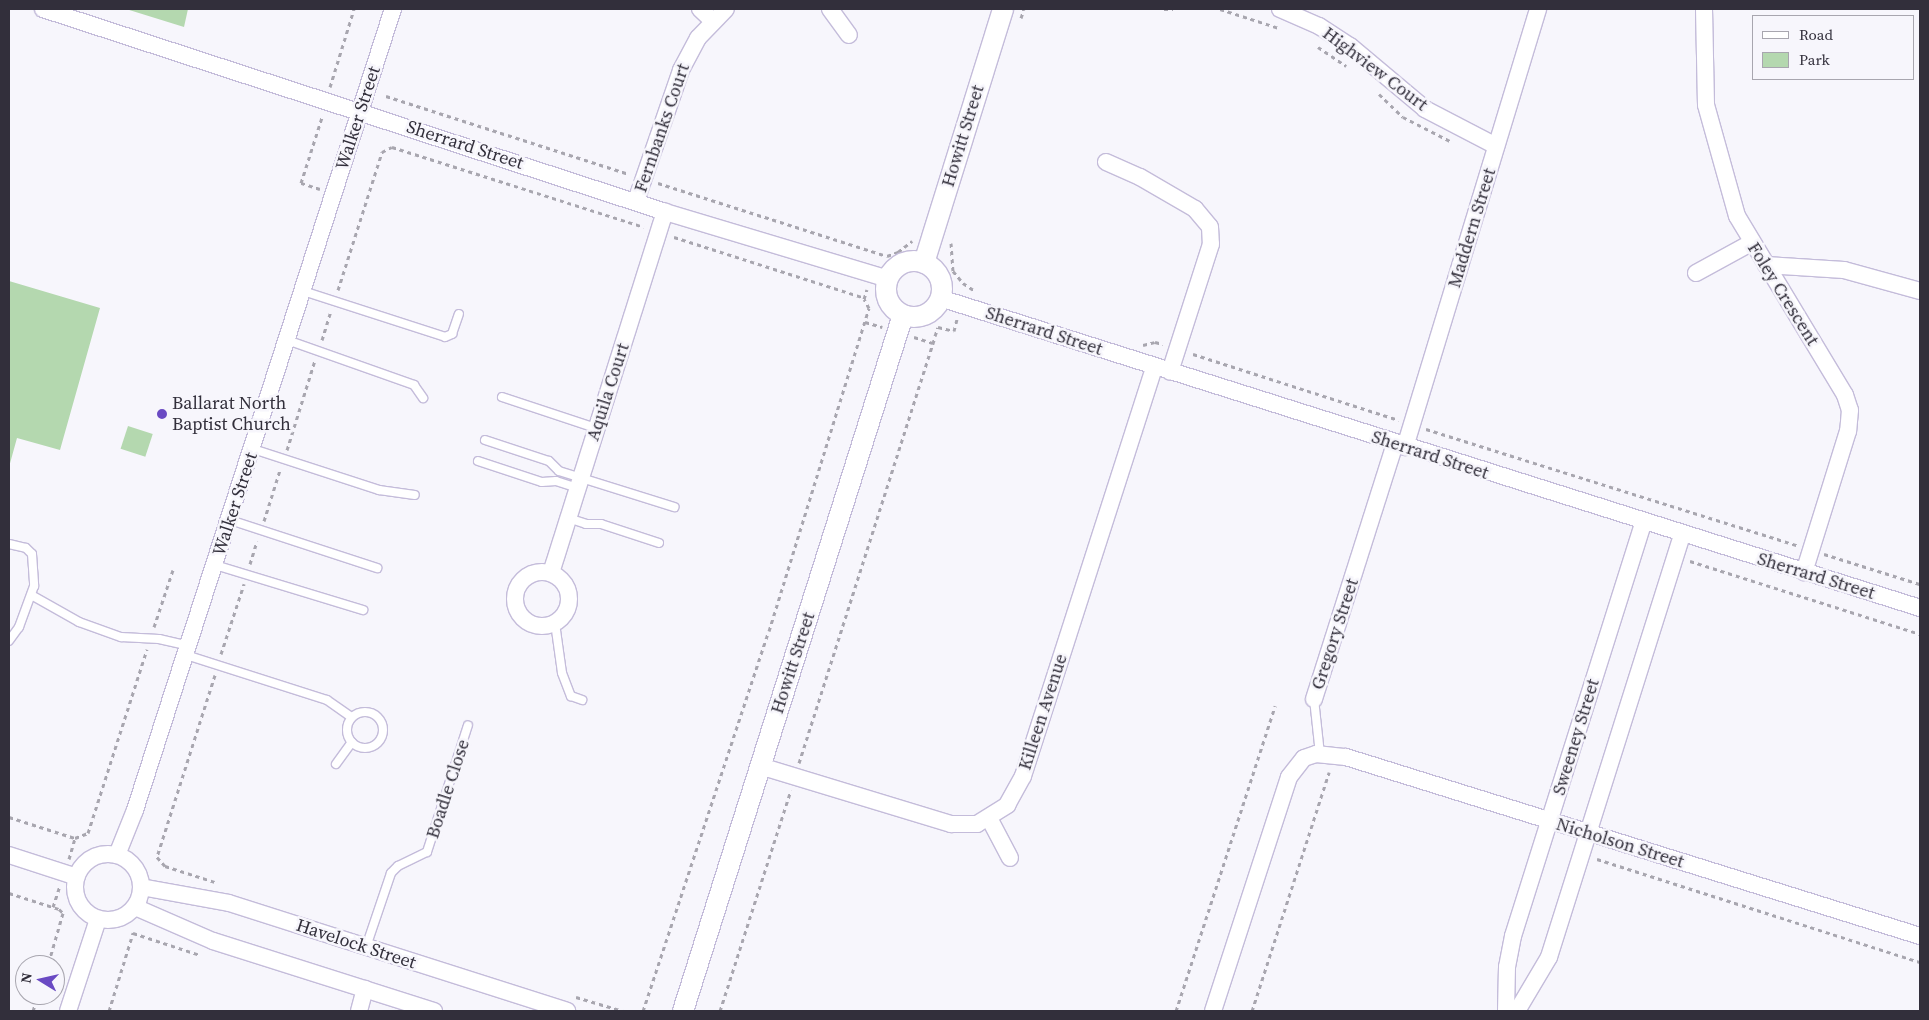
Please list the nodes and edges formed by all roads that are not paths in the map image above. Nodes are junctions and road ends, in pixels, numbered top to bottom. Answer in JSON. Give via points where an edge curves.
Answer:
{"nodes":[{"id":1,"x":42,"y":9,"type":"edge"},
{"id":2,"x":393,"y":9,"type":"edge"},
{"id":3,"x":700,"y":9,"type":"edge"},
{"id":4,"x":726,"y":9,"type":"edge"},
{"id":5,"x":830,"y":9,"type":"edge"},
{"id":6,"x":1003,"y":9,"type":"edge"},
{"id":7,"x":1280,"y":9,"type":"edge"},
{"id":8,"x":1538,"y":9,"type":"edge"},
{"id":9,"x":1704,"y":9,"type":"edge"},
{"id":10,"x":712,"y":20,"type":"junction"},
{"id":11,"x":849,"y":35,"type":"dead end"},
{"id":12,"x":360,"y":112,"type":"junction"},
{"id":13,"x":1496,"y":146,"type":"junction"},
{"id":14,"x":1106,"y":162,"type":"dead end"},
{"id":15,"x":636,"y":201,"type":"junction"},
{"id":16,"x":665,"y":212,"type":"junction"},
{"id":17,"x":1751,"y":243,"type":"junction"},
{"id":18,"x":926,"y":254,"type":"junction"},
{"id":19,"x":1766,"y":265,"type":"junction"},
{"id":20,"x":1696,"y":273,"type":"dead end"},
{"id":21,"x":879,"y":276,"type":"junction"},
{"id":22,"x":1920,"y":290,"type":"edge"},
{"id":23,"x":303,"y":291,"type":"junction"},
{"id":24,"x":940,"y":298,"type":"junction"},
{"id":25,"x":458,"y":314,"type":"dead end"},
{"id":26,"x":903,"y":315,"type":"junction"},
{"id":27,"x":287,"y":340,"type":"junction"},
{"id":28,"x":1154,"y":367,"type":"junction"},
{"id":29,"x":1170,"y":372,"type":"junction"},
{"id":30,"x":502,"y":397,"type":"dead end"},
{"id":31,"x":423,"y":398,"type":"dead end"},
{"id":32,"x":596,"y":428,"type":"junction"},
{"id":33,"x":485,"y":440,"type":"dead end"},
{"id":34,"x":1400,"y":445,"type":"junction"},
{"id":35,"x":253,"y":449,"type":"junction"},
{"id":36,"x":478,"y":461,"type":"dead end"},
{"id":37,"x":579,"y":482,"type":"junction"},
{"id":38,"x":415,"y":495,"type":"dead end"},
{"id":39,"x":674,"y":507,"type":"dead end"},
{"id":40,"x":568,"y":518,"type":"junction"},
{"id":41,"x":230,"y":520,"type":"junction"},
{"id":42,"x":1643,"y":522,"type":"junction"},
{"id":43,"x":1682,"y":535,"type":"junction"},
{"id":44,"x":659,"y":543,"type":"dead end"},
{"id":45,"x":9,"y":544,"type":"edge"},
{"id":46,"x":215,"y":565,"type":"junction"},
{"id":47,"x":377,"y":568,"type":"dead end"},
{"id":48,"x":1804,"y":572,"type":"junction"},
{"id":49,"x":551,"y":573,"type":"junction"},
{"id":50,"x":33,"y":596,"type":"junction"},
{"id":51,"x":1920,"y":608,"type":"edge"},
{"id":52,"x":363,"y":610,"type":"dead end"},
{"id":53,"x":556,"y":623,"type":"junction"},
{"id":54,"x":9,"y":641,"type":"edge"},
{"id":55,"x":187,"y":651,"type":"junction"},
{"id":56,"x":1314,"y":699,"type":"joint"},
{"id":57,"x":582,"y":700,"type":"dead end"},
{"id":58,"x":351,"y":717,"type":"junction"},
{"id":59,"x":468,"y":724,"type":"dead end"},
{"id":60,"x":352,"y":742,"type":"junction"},
{"id":61,"x":1327,"y":754,"type":"junction"},
{"id":62,"x":336,"y":764,"type":"dead end"},
{"id":63,"x":760,"y":766,"type":"junction"},
{"id":64,"x":989,"y":818,"type":"junction"},
{"id":65,"x":1549,"y":821,"type":"junction"},
{"id":66,"x":1588,"y":833,"type":"junction"},
{"id":67,"x":9,"y":855,"type":"edge"},
{"id":68,"x":117,"y":855,"type":"junction"},
{"id":69,"x":1010,"y":858,"type":"dead end"},
{"id":70,"x":70,"y":875,"type":"junction"},
{"id":71,"x":141,"y":887,"type":"junction"},
{"id":72,"x":135,"y":907,"type":"junction"},
{"id":73,"x":98,"y":919,"type":"junction"},
{"id":74,"x":1920,"y":936,"type":"edge"},
{"id":75,"x":366,"y":947,"type":"junction"},
{"id":76,"x":365,"y":989,"type":"junction"},
{"id":77,"x":68,"y":1011,"type":"edge"},
{"id":78,"x":359,"y":1011,"type":"edge"},
{"id":79,"x":434,"y":1011,"type":"edge"},
{"id":80,"x":568,"y":1011,"type":"edge"},
{"id":81,"x":683,"y":1011,"type":"edge"},
{"id":82,"x":1213,"y":1011,"type":"edge"},
{"id":83,"x":1506,"y":1011,"type":"edge"},
{"id":84,"x":1517,"y":1011,"type":"edge"}],
"edges":[{"from":1,"to":12,"type":"street","name":"Sherrard Street"},
{"from":2,"to":12,"type":"street","name":"Walker Street"},
{"from":3,"to":10,"type":"street"},
{"from":4,"to":10,"type":"street","name":"Fernbanks Court"},
{"from":5,"to":11,"type":"street"},
{"from":6,"to":18,"type":"street","name":"Howitt Street"},
{"from":7,"to":13,"type":"street","name":"Highview Court","via":[[1332,34],[1414,101]]},
{"from":8,"to":13,"type":"street","name":"Maddern Street"},
{"from":9,"to":17,"type":"street","name":"Foley Crescent","via":[[1708,114],[1737,216]]},
{"from":10,"to":15,"type":"street","name":"Fernbanks Court","via":[[681,70]]},
{"from":12,"to":15,"type":"street","name":"Sherrard Street"},
{"from":12,"to":23,"type":"street","name":"Walker Street"},
{"from":13,"to":34,"type":"street","name":"Maddern Street","via":[[1412,424]]},
{"from":14,"to":29,"type":"street","via":[[1140,177],[1195,209],[1210,227],[1210,249]]},
{"from":15,"to":16,"type":"street","name":"Sherrard Street"},
{"from":16,"to":21,"type":"street","name":"Sherrard Street"},
{"from":16,"to":32,"type":"street","name":"Aquila Court"},
{"from":17,"to":19,"type":"street","name":"Foley Crescent"},
{"from":17,"to":20,"type":"street"},
{"from":18,"to":21,"type":"street"},
{"from":18,"to":24,"type":"street","via":[[939,276]]},
{"from":19,"to":22,"type":"street","via":[[1844,270]]},
{"from":19,"to":48,"type":"street","name":"Foley Crescent","via":[[1845,395],[1850,410],[1848,431]]},
{"from":21,"to":26,"type":"street","via":[[887,298]]},
{"from":23,"to":25,"type":"lane","via":[[445,337],[452,334]]},
{"from":23,"to":27,"type":"street","name":"Walker Street"},
{"from":24,"to":26,"type":"street","via":[[925,314]]},
{"from":24,"to":28,"type":"street","name":"Sherrard Street"},
{"from":26,"to":63,"type":"street","name":"Howitt Street"},
{"from":27,"to":31,"type":"lane","via":[[414,385]]},
{"from":27,"to":35,"type":"street","name":"Walker Street"},
{"from":28,"to":29,"type":"street","name":"Sherrard Street"},
{"from":28,"to":64,"type":"street","name":"Killeen Avenue","via":[[1023,776],[1007,805]]},
{"from":29,"to":34,"type":"street","name":"Sherrard Street"},
{"from":30,"to":32,"type":"lane"},
{"from":32,"to":37,"type":"street","name":"Aquila Court"},
{"from":33,"to":37,"type":"lane","via":[[549,461]]},
{"from":34,"to":42,"type":"street","name":"Sherrard Street"},
{"from":34,"to":56,"type":"street","name":"Gregory Street"},
{"from":35,"to":38,"type":"lane","via":[[379,490]]},
{"from":35,"to":41,"type":"street","name":"Walker Street"},
{"from":36,"to":37,"type":"lane","via":[[542,482]]},
{"from":37,"to":39,"type":"lane"},
{"from":37,"to":40,"type":"street","name":"Aquila Court"},
{"from":40,"to":44,"type":"lane","via":[[586,524],[600,524]]},
{"from":40,"to":49,"type":"street","name":"Aquila Court"},
{"from":41,"to":46,"type":"street","name":"Walker Street"},
{"from":41,"to":47,"type":"lane"},
{"from":42,"to":43,"type":"street","name":"Sherrard Street"},
{"from":42,"to":65,"type":"street","name":"Sweeney Street"},
{"from":43,"to":48,"type":"street","name":"Sherrard Street"},
{"from":43,"to":66,"type":"street"},
{"from":45,"to":50,"type":"lane","via":[[26,548],[32,554]]},
{"from":46,"to":52,"type":"lane"},
{"from":46,"to":55,"type":"street","name":"Walker Street"},
{"from":48,"to":51,"type":"street","name":"Sherrard Street"},
{"from":49,"to":53,"type":"street","via":[[563,582],[569,597],[566,612]]},
{"from":49,"to":53,"type":"street","via":[[540,572],[525,578],[517,589],[515,602],[520,614],[530,623],[542,626]]},
{"from":50,"to":54,"type":"lane"},
{"from":50,"to":55,"type":"lane","via":[[86,625],[124,638],[150,639]]},
{"from":53,"to":57,"type":"lane","via":[[562,673],[571,696]]},
{"from":55,"to":58,"type":"lane","via":[[218,665],[328,700]]},
{"from":55,"to":68,"type":"street","name":"Walker Street"},
{"from":56,"to":61,"type":"lane","name":"Gregory Street"},
{"from":58,"to":60,"type":"lane","via":[[346,731]]},
{"from":58,"to":60,"type":"lane","via":[[359,712],[372,713],[383,728],[379,741],[370,747],[360,747]]},
{"from":59,"to":75,"type":"lane","name":"Boadle Close","via":[[428,850],[424,856],[398,866],[391,873]]},
{"from":60,"to":62,"type":"lane"},
{"from":61,"to":65,"type":"street","name":"Nicholson Street"},
{"from":61,"to":82,"type":"street","via":[[1304,758],[1289,778]]},
{"from":63,"to":64,"type":"street","name":"Killeen Avenue","via":[[952,824],[971,825]]},
{"from":63,"to":81,"type":"street","name":"Howitt Street"},
{"from":64,"to":69,"type":"street"},
{"from":65,"to":66,"type":"street","name":"Nicholson Street"},
{"from":65,"to":83,"type":"street","name":"Sweeney Street","via":[[1510,950]]},
{"from":66,"to":74,"type":"street","name":"Nicholson Street"},
{"from":66,"to":84,"type":"street","via":[[1549,958]]},
{"from":67,"to":70,"type":"street"},
{"from":68,"to":70,"type":"street","via":[[97,856]]},
{"from":68,"to":71,"type":"street","via":[[134,867]]},
{"from":70,"to":73,"type":"street","via":[[81,907]]},
{"from":71,"to":72,"type":"street"},
{"from":71,"to":75,"type":"street","name":"Havelock Street","via":[[210,898]]},
{"from":72,"to":73,"type":"street","via":[[118,919]]},
{"from":72,"to":76,"type":"street","via":[[212,941]]},
{"from":73,"to":77,"type":"street"},
{"from":75,"to":80,"type":"street","name":"Havelock Street"},
{"from":76,"to":78,"type":"street"},
{"from":76,"to":79,"type":"street"}]}
